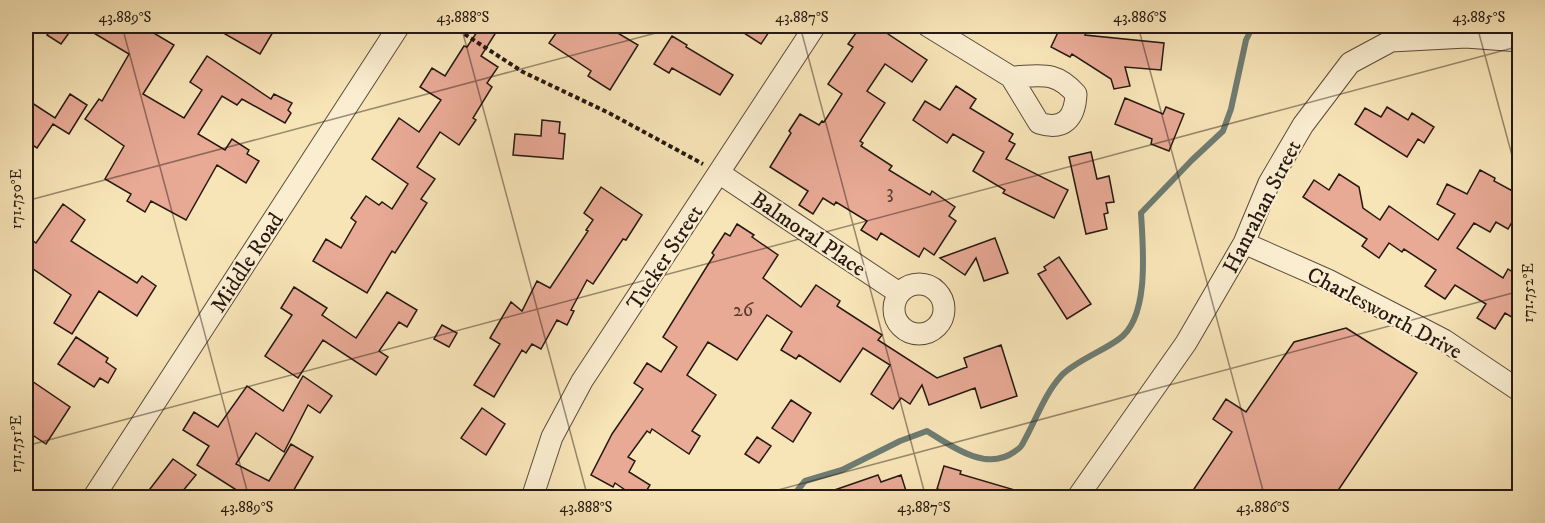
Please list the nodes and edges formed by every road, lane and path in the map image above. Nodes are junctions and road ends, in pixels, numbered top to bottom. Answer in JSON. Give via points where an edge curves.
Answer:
{"nodes":[{"id":1,"x":399,"y":26,"type":"edge"},
{"id":2,"x":452,"y":26,"type":"edge"},
{"id":3,"x":815,"y":26,"type":"edge"},
{"id":4,"x":928,"y":26,"type":"edge"},
{"id":5,"x":1467,"y":31,"type":"edge"},
{"id":6,"x":1520,"y":41,"type":"edge"},
{"id":7,"x":1011,"y":76,"type":"dead end"},
{"id":8,"x":719,"y":173,"type":"junction"},
{"id":9,"x":1244,"y":243,"type":"junction"},
{"id":10,"x":899,"y":293,"type":"dead end"},
{"id":11,"x":1520,"y":391,"type":"edge"},
{"id":12,"x":93,"y":498,"type":"edge"},
{"id":13,"x":532,"y":498,"type":"edge"},
{"id":14,"x":1077,"y":498,"type":"edge"}],
"edges":[{"from":1,"to":12,"type":"street","name":"Middle Road"},
{"from":2,"to":8,"type":"path","via":[[523,72],[609,112]]},
{"from":3,"to":8,"type":"street","name":"Tucker Street"},
{"from":4,"to":7,"type":"street"},
{"from":5,"to":6,"type":"street","name":"Hanrahan Street"},
{"from":5,"to":9,"type":"street","name":"Hanrahan Street","via":[[1391,41],[1350,63],[1303,125],[1269,183]]},
{"from":8,"to":10,"type":"street","name":"Balmoral Place"},
{"from":8,"to":13,"type":"street","name":"Tucker Street","via":[[582,381],[552,437]]},
{"from":9,"to":11,"type":"street","name":"Charlesworth Drive","via":[[1328,280],[1444,340]]},
{"from":9,"to":14,"type":"street","name":"Hanrahan Street","via":[[1186,343]]}]}
